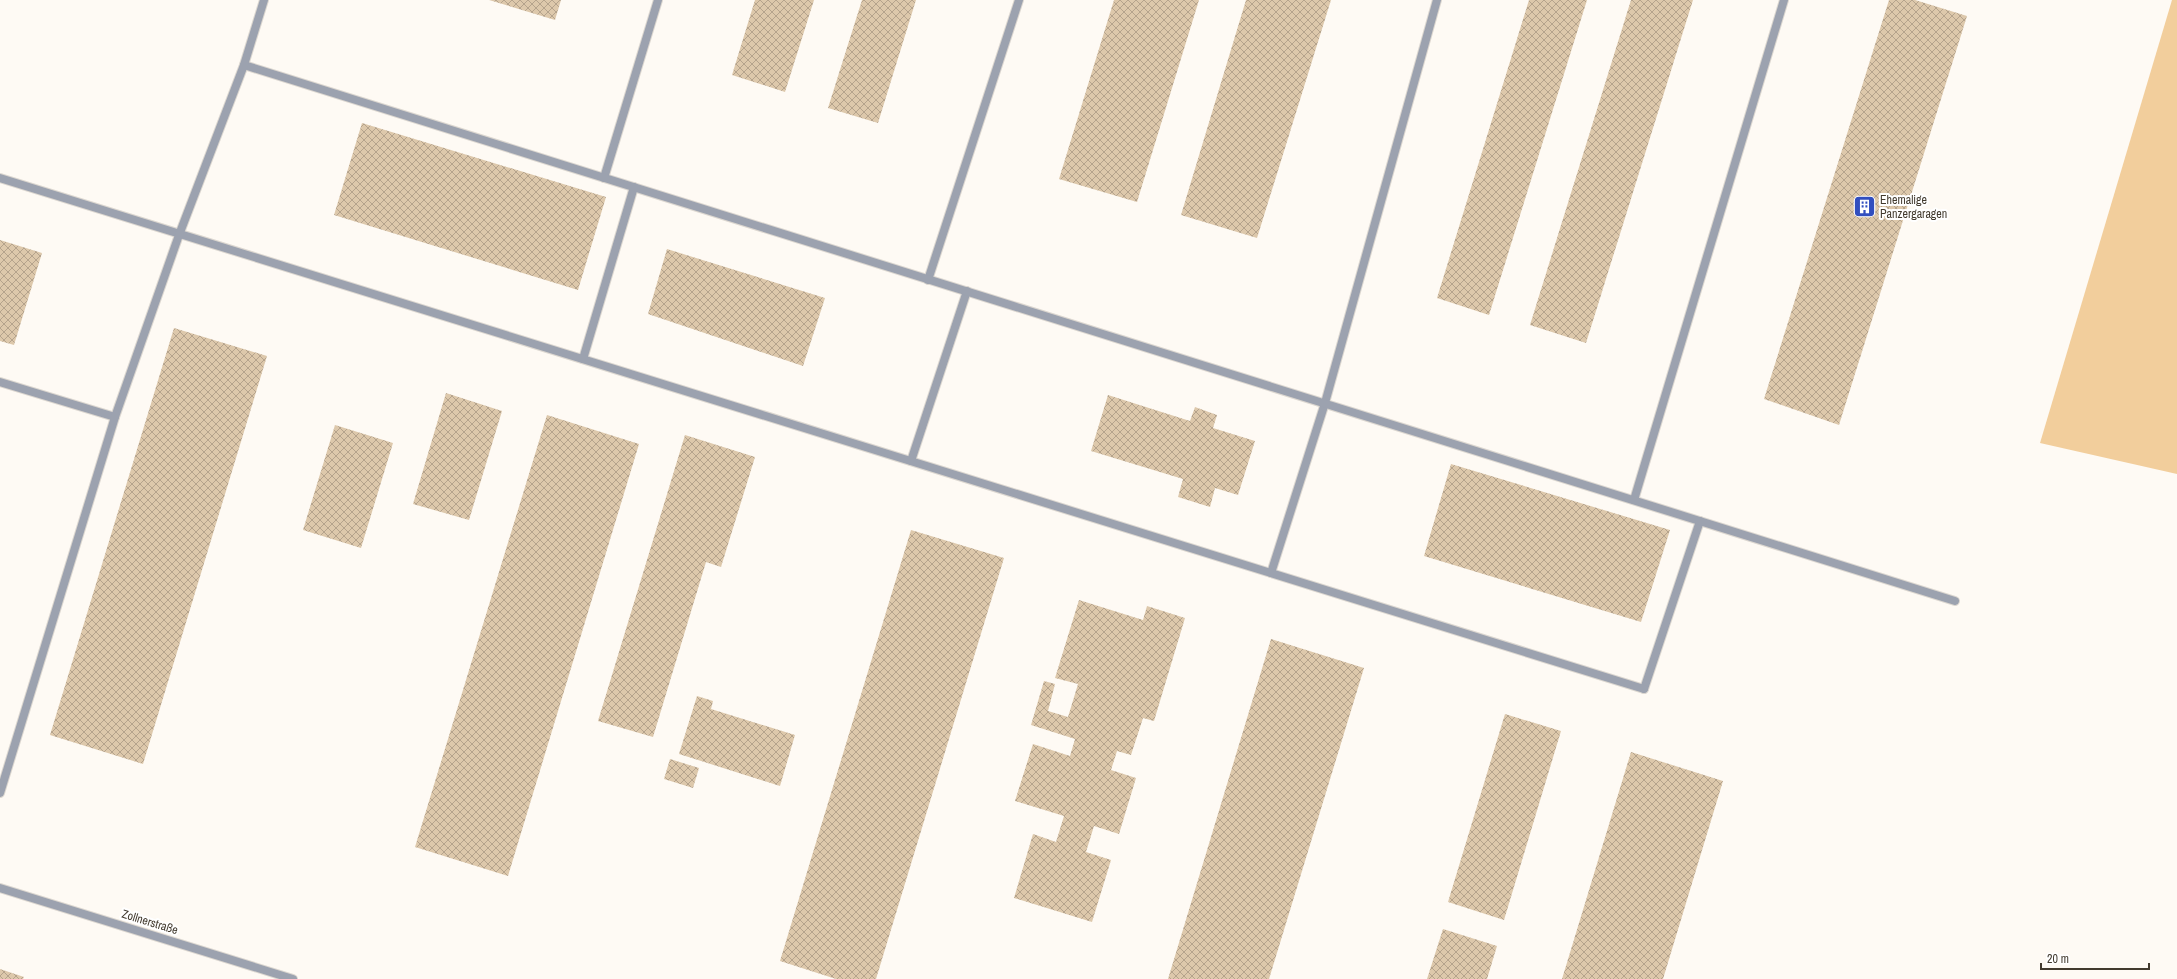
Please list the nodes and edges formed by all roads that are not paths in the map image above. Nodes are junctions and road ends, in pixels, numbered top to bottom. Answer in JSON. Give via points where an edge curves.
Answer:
{"nodes":[{"id":1,"x":264,"y":0,"type":"edge"},
{"id":2,"x":658,"y":0,"type":"edge"},
{"id":3,"x":1019,"y":0,"type":"edge"},
{"id":4,"x":1438,"y":0,"type":"edge"},
{"id":5,"x":1784,"y":0,"type":"edge"},
{"id":6,"x":244,"y":65,"type":"junction"},
{"id":7,"x":0,"y":178,"type":"edge"},
{"id":8,"x":604,"y":178,"type":"junction"},
{"id":9,"x":634,"y":187,"type":"junction"},
{"id":10,"x":179,"y":235,"type":"junction"},
{"id":11,"x":928,"y":280,"type":"junction"},
{"id":12,"x":967,"y":292,"type":"junction"},
{"id":13,"x":583,"y":359,"type":"junction"},
{"id":14,"x":0,"y":382,"type":"edge"},
{"id":15,"x":1325,"y":403,"type":"junction"},
{"id":16,"x":115,"y":417,"type":"junction"},
{"id":17,"x":911,"y":461,"type":"junction"},
{"id":18,"x":1634,"y":500,"type":"junction"},
{"id":19,"x":1700,"y":521,"type":"junction"},
{"id":20,"x":1271,"y":573,"type":"junction"},
{"id":21,"x":1955,"y":601,"type":"dead end"},
{"id":22,"x":0,"y":793,"type":"edge"},
{"id":23,"x":0,"y":888,"type":"edge"},
{"id":24,"x":293,"y":979,"type":"edge"}],
"edges":[{"from":1,"to":6,"type":"street"},
{"from":2,"to":8,"type":"street"},
{"from":3,"to":11,"type":"street"},
{"from":4,"to":15,"type":"street"},
{"from":5,"to":18,"type":"street"},
{"from":6,"to":8,"type":"street"},
{"from":6,"to":10,"type":"street"},
{"from":7,"to":10,"type":"street"},
{"from":8,"to":9,"type":"street"},
{"from":9,"to":11,"type":"street"},
{"from":9,"to":13,"type":"street"},
{"from":10,"to":13,"type":"street"},
{"from":10,"to":16,"type":"street"},
{"from":11,"to":12,"type":"street"},
{"from":12,"to":15,"type":"street"},
{"from":12,"to":17,"type":"street"},
{"from":13,"to":17,"type":"street"},
{"from":14,"to":16,"type":"street"},
{"from":15,"to":18,"type":"street"},
{"from":15,"to":20,"type":"street"},
{"from":16,"to":22,"type":"street"},
{"from":17,"to":20,"type":"street"},
{"from":18,"to":19,"type":"street"},
{"from":19,"to":20,"type":"street","via":[[1644,689]]},
{"from":19,"to":21,"type":"street"},
{"from":23,"to":24,"type":"street","name":"Zollnerstraße"}]}
